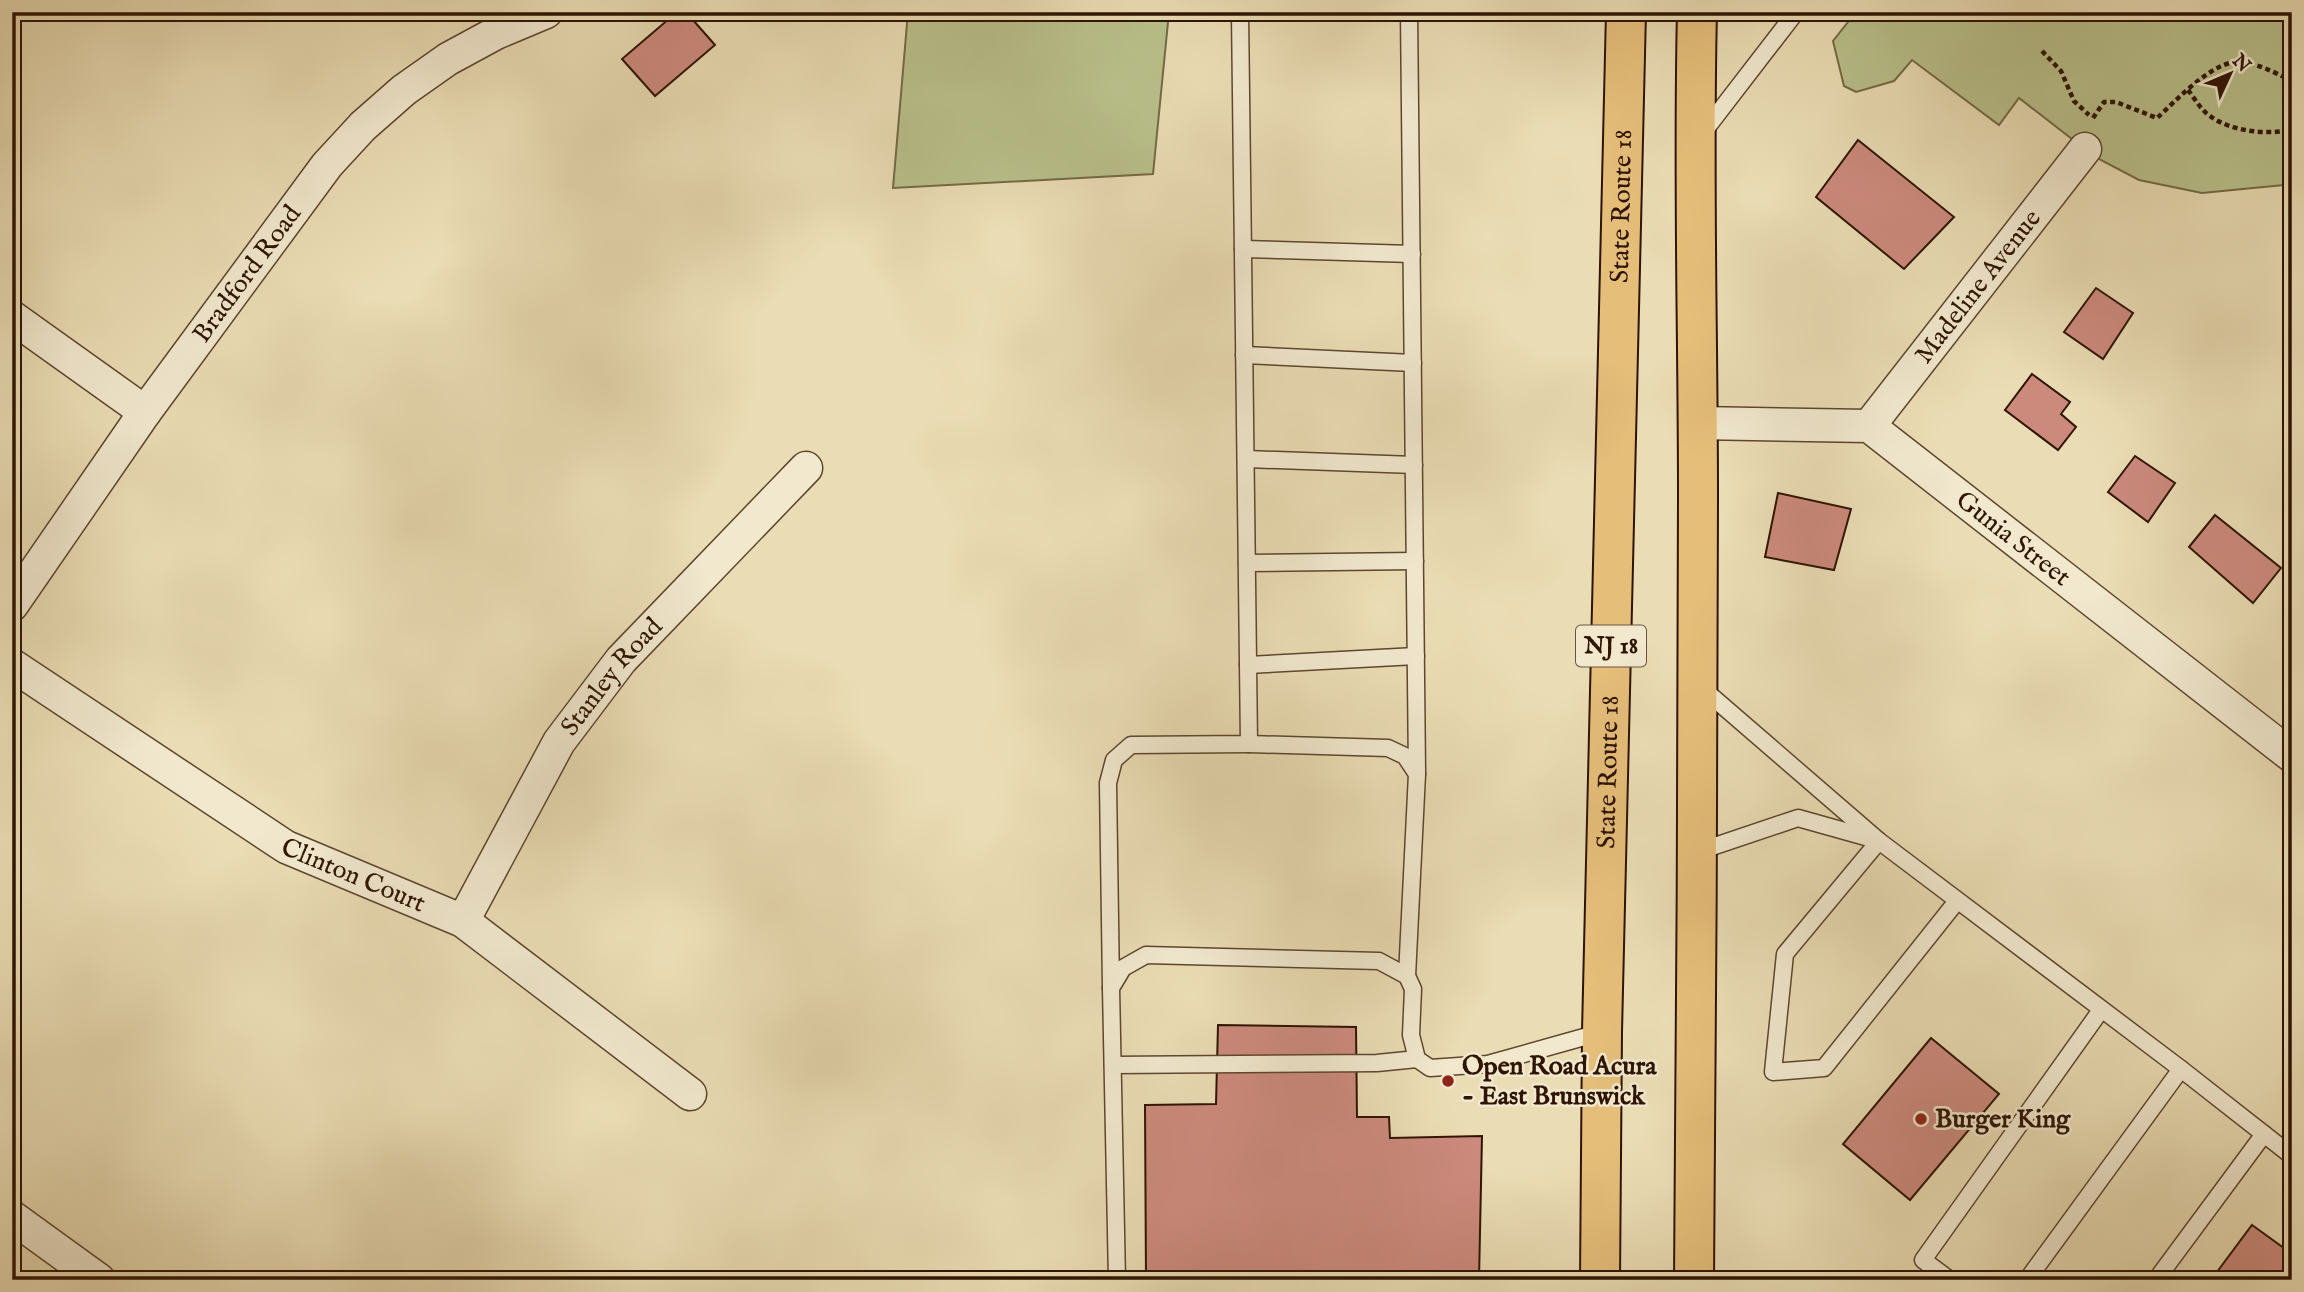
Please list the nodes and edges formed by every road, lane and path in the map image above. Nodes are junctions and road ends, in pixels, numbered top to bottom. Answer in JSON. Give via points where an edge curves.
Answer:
{"nodes":[{"id":1,"x":546,"y":12,"type":"edge"},
{"id":2,"x":1240,"y":12,"type":"edge"},
{"id":3,"x":1409,"y":12,"type":"edge"},
{"id":4,"x":1626,"y":12,"type":"edge"},
{"id":5,"x":1697,"y":12,"type":"edge"},
{"id":6,"x":1796,"y":12,"type":"edge"},
{"id":7,"x":2042,"y":51,"type":"dead end"},
{"id":8,"x":2292,"y":81,"type":"edge"},
{"id":9,"x":2188,"y":90,"type":"junction"},
{"id":10,"x":2092,"y":118,"type":"junction"},
{"id":11,"x":2292,"y":129,"type":"edge"},
{"id":12,"x":1694,"y":144,"type":"junction"},
{"id":13,"x":2085,"y":149,"type":"joint"},
{"id":14,"x":1243,"y":249,"type":"junction"},
{"id":15,"x":1412,"y":254,"type":"junction"},
{"id":16,"x":12,"y":317,"type":"edge"},
{"id":17,"x":1244,"y":355,"type":"junction"},
{"id":18,"x":1413,"y":363,"type":"junction"},
{"id":19,"x":145,"y":412,"type":"junction"},
{"id":20,"x":1698,"y":423,"type":"junction"},
{"id":21,"x":1869,"y":426,"type":"junction"},
{"id":22,"x":1246,"y":459,"type":"junction"},
{"id":23,"x":1414,"y":465,"type":"junction"},
{"id":24,"x":806,"y":468,"type":"dead end"},
{"id":25,"x":1415,"y":561,"type":"junction"},
{"id":26,"x":1247,"y":563,"type":"junction"},
{"id":27,"x":12,"y":605,"type":"edge"},
{"id":28,"x":1416,"y":656,"type":"junction"},
{"id":29,"x":12,"y":665,"type":"edge"},
{"id":30,"x":1248,"y":665,"type":"junction"},
{"id":31,"x":1698,"y":684,"type":"junction"},
{"id":32,"x":1250,"y":744,"type":"junction"},
{"id":33,"x":2292,"y":756,"type":"edge"},
{"id":34,"x":1418,"y":774,"type":"junction"},
{"id":35,"x":1879,"y":841,"type":"junction"},
{"id":36,"x":1697,"y":852,"type":"junction"},
{"id":37,"x":1956,"y":901,"type":"junction"},
{"id":38,"x":463,"y":920,"type":"junction"},
{"id":39,"x":1407,"y":976,"type":"junction"},
{"id":40,"x":1111,"y":988,"type":"junction"},
{"id":41,"x":2101,"y":1010,"type":"junction"},
{"id":42,"x":1602,"y":1032,"type":"junction"},
{"id":43,"x":1417,"y":1059,"type":"junction"},
{"id":44,"x":1113,"y":1065,"type":"junction"},
{"id":45,"x":2181,"y":1069,"type":"junction"},
{"id":46,"x":690,"y":1094,"type":"dead end"},
{"id":47,"x":2264,"y":1134,"type":"junction"},
{"id":48,"x":2292,"y":1156,"type":"edge"},
{"id":49,"x":12,"y":1217,"type":"edge"},
{"id":50,"x":1694,"y":1279,"type":"edge"},
{"id":51,"x":99,"y":1280,"type":"edge"},
{"id":52,"x":1117,"y":1280,"type":"edge"},
{"id":53,"x":1600,"y":1280,"type":"edge"},
{"id":54,"x":1702,"y":1280,"type":"edge"},
{"id":55,"x":1950,"y":1280,"type":"edge"},
{"id":56,"x":2027,"y":1280,"type":"edge"},
{"id":57,"x":2156,"y":1280,"type":"edge"}],
"edges":[{"from":1,"to":19,"type":"street","name":"Bradford Road","via":[[448,59],[363,126],[327,165]]},
{"from":2,"to":14,"type":"lane"},
{"from":3,"to":15,"type":"lane"},
{"from":4,"to":42,"type":"highway","name":"State Route 18","number":"NJ 18"},
{"from":5,"to":12,"type":"highway"},
{"from":6,"to":12,"type":"lane"},
{"from":7,"to":10,"type":"path","via":[[2061,71],[2074,101]]},
{"from":8,"to":9,"type":"path","via":[[2240,61],[2219,65]]},
{"from":9,"to":10,"type":"path","via":[[2157,118],[2116,102],[2104,102]]},
{"from":9,"to":11,"type":"path","via":[[2209,116],[2224,124],[2271,134]]},
{"from":10,"to":13,"type":"path"},
{"from":12,"to":20,"type":"highway"},
{"from":13,"to":21,"type":"street","name":"Madeline Avenue"},
{"from":14,"to":15,"type":"lane"},
{"from":14,"to":17,"type":"lane"},
{"from":15,"to":18,"type":"lane"},
{"from":16,"to":19,"type":"street"},
{"from":17,"to":18,"type":"lane"},
{"from":17,"to":22,"type":"lane"},
{"from":18,"to":23,"type":"lane"},
{"from":19,"to":27,"type":"street","name":"Bradford Road"},
{"from":20,"to":21,"type":"street"},
{"from":20,"to":31,"type":"highway"},
{"from":21,"to":33,"type":"street","name":"Gunia Street"},
{"from":22,"to":23,"type":"lane"},
{"from":22,"to":26,"type":"lane"},
{"from":23,"to":25,"type":"lane"},
{"from":24,"to":38,"type":"street","name":"Stanley Road","via":[[621,660],[559,742]]},
{"from":25,"to":26,"type":"lane"},
{"from":25,"to":28,"type":"lane"},
{"from":26,"to":30,"type":"lane"},
{"from":28,"to":30,"type":"lane"},
{"from":28,"to":34,"type":"lane"},
{"from":29,"to":38,"type":"street","name":"Clinton Court","via":[[286,847]]},
{"from":30,"to":32,"type":"lane"},
{"from":31,"to":35,"type":"lane"},
{"from":31,"to":36,"type":"highway"},
{"from":32,"to":34,"type":"lane","via":[[1388,748],[1405,756]]},
{"from":32,"to":40,"type":"lane","via":[[1131,745],[1114,760],[1108,783]]},
{"from":34,"to":39,"type":"lane"},
{"from":35,"to":36,"type":"lane","via":[[1798,818]]},
{"from":35,"to":37,"type":"lane"},
{"from":35,"to":37,"type":"lane","via":[[1784,954],[1773,1072],[1824,1068]]},
{"from":36,"to":50,"type":"highway"},
{"from":37,"to":41,"type":"lane"},
{"from":38,"to":46,"type":"street","name":"Clinton Court"},
{"from":39,"to":40,"type":"lane","via":[[1380,961],[1146,955],[1123,968]]},
{"from":39,"to":43,"type":"lane","via":[[1413,989],[1411,1035]]},
{"from":40,"to":44,"type":"lane"},
{"from":41,"to":45,"type":"lane"},
{"from":41,"to":55,"type":"lane","via":[[1923,1261]]},
{"from":42,"to":43,"type":"lane","via":[[1488,1064],[1430,1068]]},
{"from":42,"to":53,"type":"highway","name":"State Route 18","number":"NJ 18"},
{"from":43,"to":44,"type":"lane"},
{"from":44,"to":52,"type":"lane"},
{"from":45,"to":47,"type":"lane"},
{"from":45,"to":56,"type":"lane"},
{"from":47,"to":48,"type":"lane"},
{"from":47,"to":57,"type":"lane"},
{"from":49,"to":51,"type":"street"},
{"from":50,"to":54,"type":"lane"}]}
